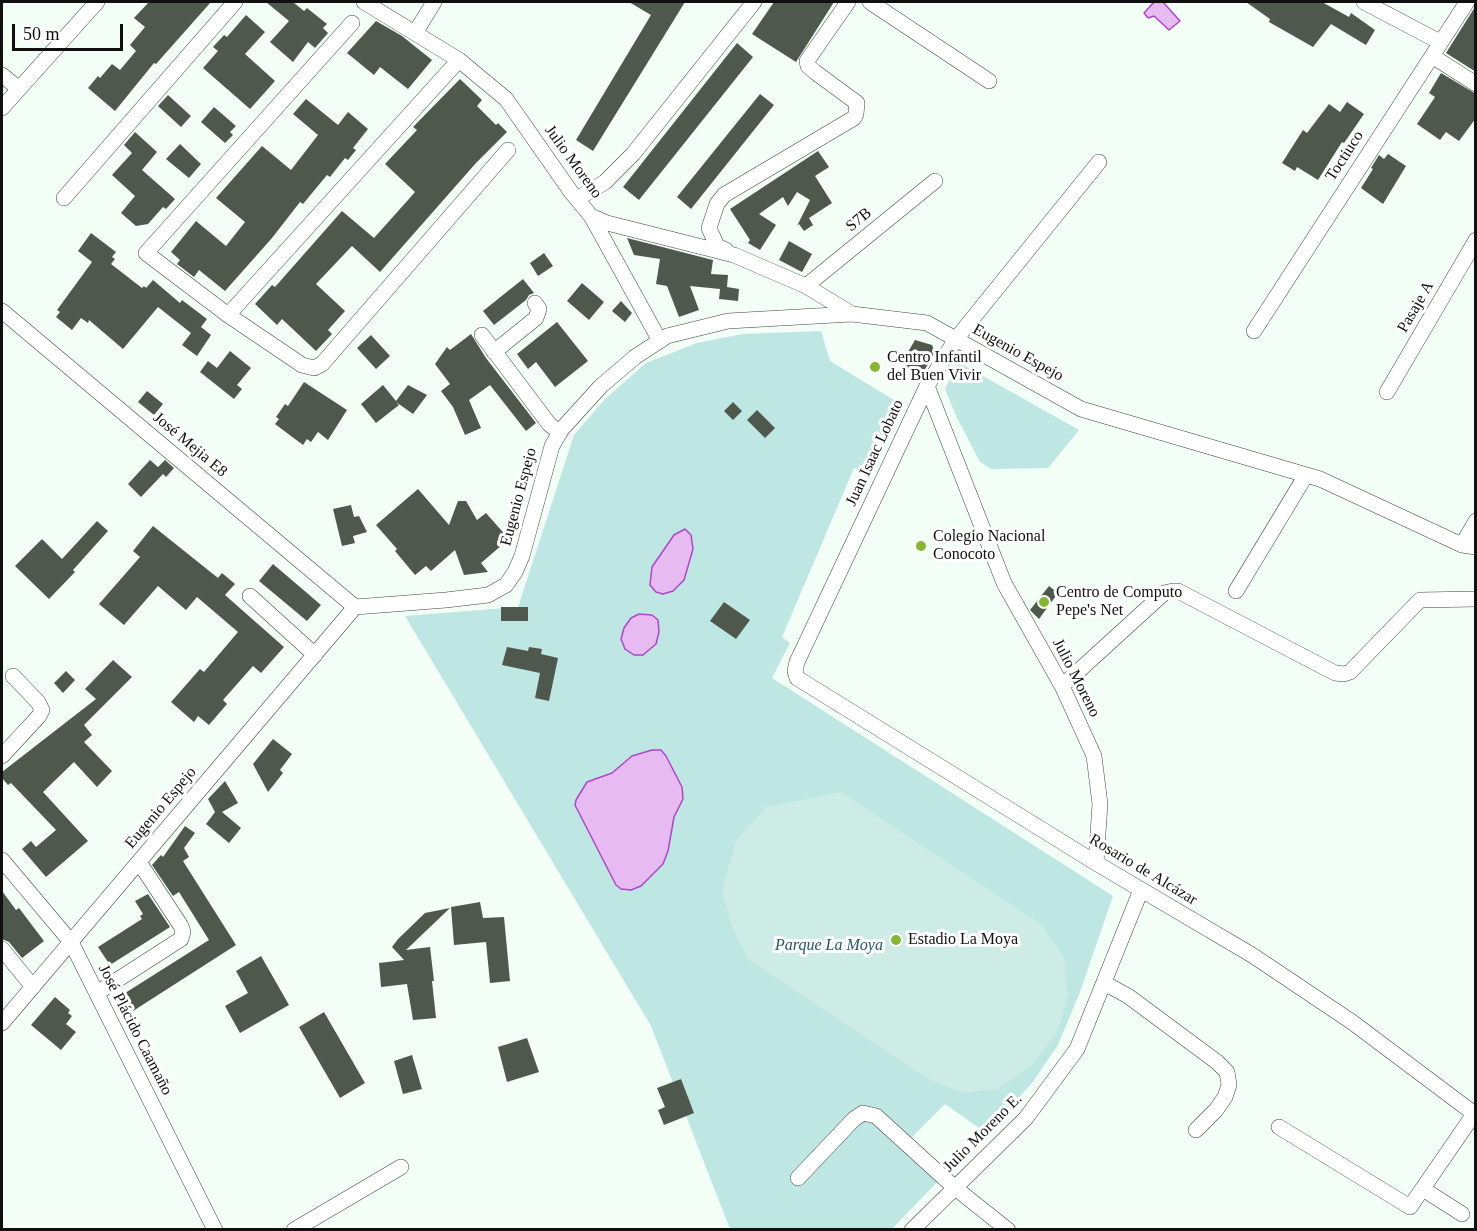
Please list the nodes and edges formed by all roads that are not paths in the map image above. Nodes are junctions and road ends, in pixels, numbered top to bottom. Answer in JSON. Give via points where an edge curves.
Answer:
{"nodes":[{"id":1,"x":97,"y":2,"type":"edge"},
{"id":2,"x":235,"y":2,"type":"edge"},
{"id":3,"x":364,"y":2,"type":"edge"},
{"id":4,"x":434,"y":2,"type":"edge"},
{"id":5,"x":754,"y":2,"type":"edge"},
{"id":6,"x":848,"y":2,"type":"edge"},
{"id":7,"x":870,"y":2,"type":"edge"},
{"id":8,"x":1364,"y":2,"type":"edge"},
{"id":9,"x":1467,"y":2,"type":"edge"},
{"id":10,"x":1379,"y":6,"type":"edge"},
{"id":11,"x":352,"y":23,"type":"dead end"},
{"id":12,"x":415,"y":33,"type":"junction"},
{"id":13,"x":1440,"y":42,"type":"junction"},
{"id":14,"x":1432,"y":56,"type":"junction"},
{"id":15,"x":459,"y":60,"type":"junction"},
{"id":16,"x":2,"y":75,"type":"edge"},
{"id":17,"x":989,"y":81,"type":"dead end"},
{"id":18,"x":1476,"y":84,"type":"edge"},
{"id":19,"x":19,"y":89,"type":"junction"},
{"id":20,"x":2,"y":108,"type":"edge"},
{"id":21,"x":508,"y":150,"type":"dead end"},
{"id":22,"x":1099,"y":162,"type":"dead end"},
{"id":23,"x":935,"y":182,"type":"dead end"},
{"id":24,"x":64,"y":198,"type":"dead end"},
{"id":25,"x":576,"y":199,"type":"junction"},
{"id":26,"x":591,"y":216,"type":"junction"},
{"id":27,"x":1476,"y":240,"type":"edge"},
{"id":28,"x":734,"y":255,"type":"junction"},
{"id":29,"x":807,"y":286,"type":"junction"},
{"id":30,"x":535,"y":303,"type":"dead end"},
{"id":31,"x":2,"y":311,"type":"edge"},
{"id":32,"x":852,"y":314,"type":"junction"},
{"id":33,"x":228,"y":315,"type":"junction"},
{"id":34,"x":1254,"y":331,"type":"dead end"},
{"id":35,"x":482,"y":335,"type":"dead end"},
{"id":36,"x":956,"y":339,"type":"junction"},
{"id":37,"x":660,"y":341,"type":"junction"},
{"id":38,"x":494,"y":352,"type":"junction"},
{"id":39,"x":927,"y":386,"type":"junction"},
{"id":40,"x":1387,"y":392,"type":"dead end"},
{"id":41,"x":560,"y":433,"type":"junction"},
{"id":42,"x":1306,"y":475,"type":"junction"},
{"id":43,"x":1476,"y":521,"type":"edge"},
{"id":44,"x":1469,"y":546,"type":"edge"},
{"id":45,"x":1236,"y":591,"type":"dead end"},
{"id":46,"x":250,"y":596,"type":"dead end"},
{"id":47,"x":1476,"y":599,"type":"edge"},
{"id":48,"x":355,"y":607,"type":"junction"},
{"id":49,"x":315,"y":655,"type":"junction"},
{"id":50,"x":797,"y":662,"type":"joint"},
{"id":51,"x":13,"y":676,"type":"dead end"},
{"id":52,"x":1062,"y":686,"type":"junction"},
{"id":53,"x":2,"y":756,"type":"edge"},
{"id":54,"x":2,"y":860,"type":"edge"},
{"id":55,"x":139,"y":862,"type":"junction"},
{"id":56,"x":1096,"y":863,"type":"junction"},
{"id":57,"x":1141,"y":890,"type":"junction"},
{"id":58,"x":71,"y":942,"type":"junction"},
{"id":59,"x":2,"y":949,"type":"edge"},
{"id":60,"x":1104,"y":982,"type":"junction"},
{"id":61,"x":33,"y":987,"type":"junction"},
{"id":62,"x":97,"y":993,"type":"junction"},
{"id":63,"x":2,"y":1023,"type":"edge"},
{"id":64,"x":1475,"y":1114,"type":"edge"},
{"id":65,"x":1279,"y":1126,"type":"dead end"},
{"id":66,"x":1196,"y":1130,"type":"dead end"},
{"id":67,"x":401,"y":1167,"type":"dead end"},
{"id":68,"x":798,"y":1178,"type":"dead end"},
{"id":69,"x":954,"y":1187,"type":"junction"},
{"id":70,"x":1423,"y":1189,"type":"junction"},
{"id":71,"x":1462,"y":1214,"type":"dead end"},
{"id":72,"x":215,"y":1230,"type":"edge"},
{"id":73,"x":294,"y":1230,"type":"edge"},
{"id":74,"x":912,"y":1230,"type":"edge"},
{"id":75,"x":1008,"y":1230,"type":"edge"}],
"edges":[{"from":1,"to":19,"type":"street"},
{"from":2,"to":24,"type":"street"},
{"from":3,"to":12,"type":"street","name":"Julio Moreno"},
{"from":4,"to":12,"type":"street"},
{"from":5,"to":25,"type":"street","via":[[633,154],[605,182]]},
{"from":6,"to":28,"type":"street","via":[[807,61],[815,72],[857,103],[856,114],[724,195],[709,228],[717,246]]},
{"from":7,"to":17,"type":"street"},
{"from":8,"to":10,"type":"street"},
{"from":9,"to":13,"type":"street","name":"Toctiuco"},
{"from":10,"to":13,"type":"street"},
{"from":11,"to":33,"type":"street","via":[[146,253]]},
{"from":12,"to":15,"type":"street","name":"Julio Moreno"},
{"from":13,"to":14,"type":"street","name":"Toctiuco"},
{"from":14,"to":18,"type":"street"},
{"from":14,"to":34,"type":"street","name":"Toctiuco"},
{"from":15,"to":25,"type":"street","name":"Julio Moreno","via":[[506,99]]},
{"from":15,"to":33,"type":"street"},
{"from":16,"to":19,"type":"street"},
{"from":19,"to":20,"type":"street"},
{"from":21,"to":33,"type":"street","via":[[322,364],[314,368],[302,365]]},
{"from":22,"to":36,"type":"street","name":"Juan Isaac Lobato"},
{"from":23,"to":29,"type":"street","name":"S7B"},
{"from":25,"to":26,"type":"street","name":"Julio Moreno"},
{"from":26,"to":28,"type":"street","name":"Julio Moreno"},
{"from":26,"to":37,"type":"street"},
{"from":27,"to":40,"type":"street","name":"Pasaje A"},
{"from":28,"to":29,"type":"street","name":"Julio Moreno"},
{"from":29,"to":32,"type":"street","name":"Julio Moreno"},
{"from":30,"to":38,"type":"street","via":[[539,309],[536,318]]},
{"from":31,"to":48,"type":"street","name":"José Mejia E8"},
{"from":32,"to":36,"type":"street","name":"Eugenio Espejo","via":[[927,323]]},
{"from":32,"to":37,"type":"street","name":"Eugenio Espejo","via":[[728,321]]},
{"from":35,"to":38,"type":"street"},
{"from":36,"to":39,"type":"street","name":"Juan Isaac Lobato"},
{"from":36,"to":42,"type":"street","name":"Eugenio Espejo","via":[[1081,409]]},
{"from":37,"to":41,"type":"street","name":"Eugenio Espejo","via":[[601,386]]},
{"from":38,"to":41,"type":"street"},
{"from":39,"to":50,"type":"street","name":"Juan Isaac Lobato"},
{"from":39,"to":52,"type":"street","name":"Julio Moreno","via":[[1004,583]]},
{"from":41,"to":48,"type":"street","name":"Eugenio Espejo","via":[[552,446],[522,556],[506,585],[488,595]]},
{"from":42,"to":44,"type":"street","name":"Eugenio Espejo"},
{"from":42,"to":45,"type":"street"},
{"from":43,"to":44,"type":"street"},
{"from":46,"to":49,"type":"street"},
{"from":47,"to":52,"type":"street","via":[[1420,600],[1344,674],[1335,673],[1173,591],[1164,593]]},
{"from":48,"to":49,"type":"street","name":"Eugenio Espejo"},
{"from":49,"to":55,"type":"street","name":"Eugenio Espejo"},
{"from":50,"to":56,"type":"street","name":"Rosario de Alcázar","via":[[797,678]]},
{"from":51,"to":53,"type":"street","via":[[42,710]]},
{"from":52,"to":56,"type":"street","name":"Julio Moreno","via":[[1094,756],[1100,804]]},
{"from":54,"to":58,"type":"street","name":"José Plácido Caamaño"},
{"from":55,"to":58,"type":"street","name":"Eugenio Espejo"},
{"from":55,"to":62,"type":"street","via":[[181,926],[181,939]]},
{"from":56,"to":57,"type":"street","name":"Rosario de Alcázar"},
{"from":57,"to":60,"type":"street","name":"Julio Moreno E."},
{"from":57,"to":64,"type":"street","name":"Rosario de Alcázar","via":[[1252,955],[1352,1022]]},
{"from":58,"to":61,"type":"street","name":"Eugenio Espejo"},
{"from":58,"to":62,"type":"street","name":"José Plácido Caamaño"},
{"from":59,"to":61,"type":"street"},
{"from":60,"to":66,"type":"street","via":[[1227,1072],[1229,1085],[1225,1097]]},
{"from":60,"to":69,"type":"street","name":"Julio Moreno E.","via":[[1077,1050],[1026,1118]]},
{"from":61,"to":63,"type":"street","name":"Eugenio Espejo"},
{"from":62,"to":72,"type":"street","name":"José Plácido Caamaño"},
{"from":64,"to":70,"type":"street"},
{"from":65,"to":70,"type":"street","via":[[1406,1206],[1410,1207]]},
{"from":67,"to":73,"type":"street"},
{"from":68,"to":69,"type":"street","via":[[863,1113],[876,1116]]},
{"from":69,"to":74,"type":"street","name":"Julio Moreno E."},
{"from":69,"to":75,"type":"street"},
{"from":70,"to":71,"type":"street"}]}
